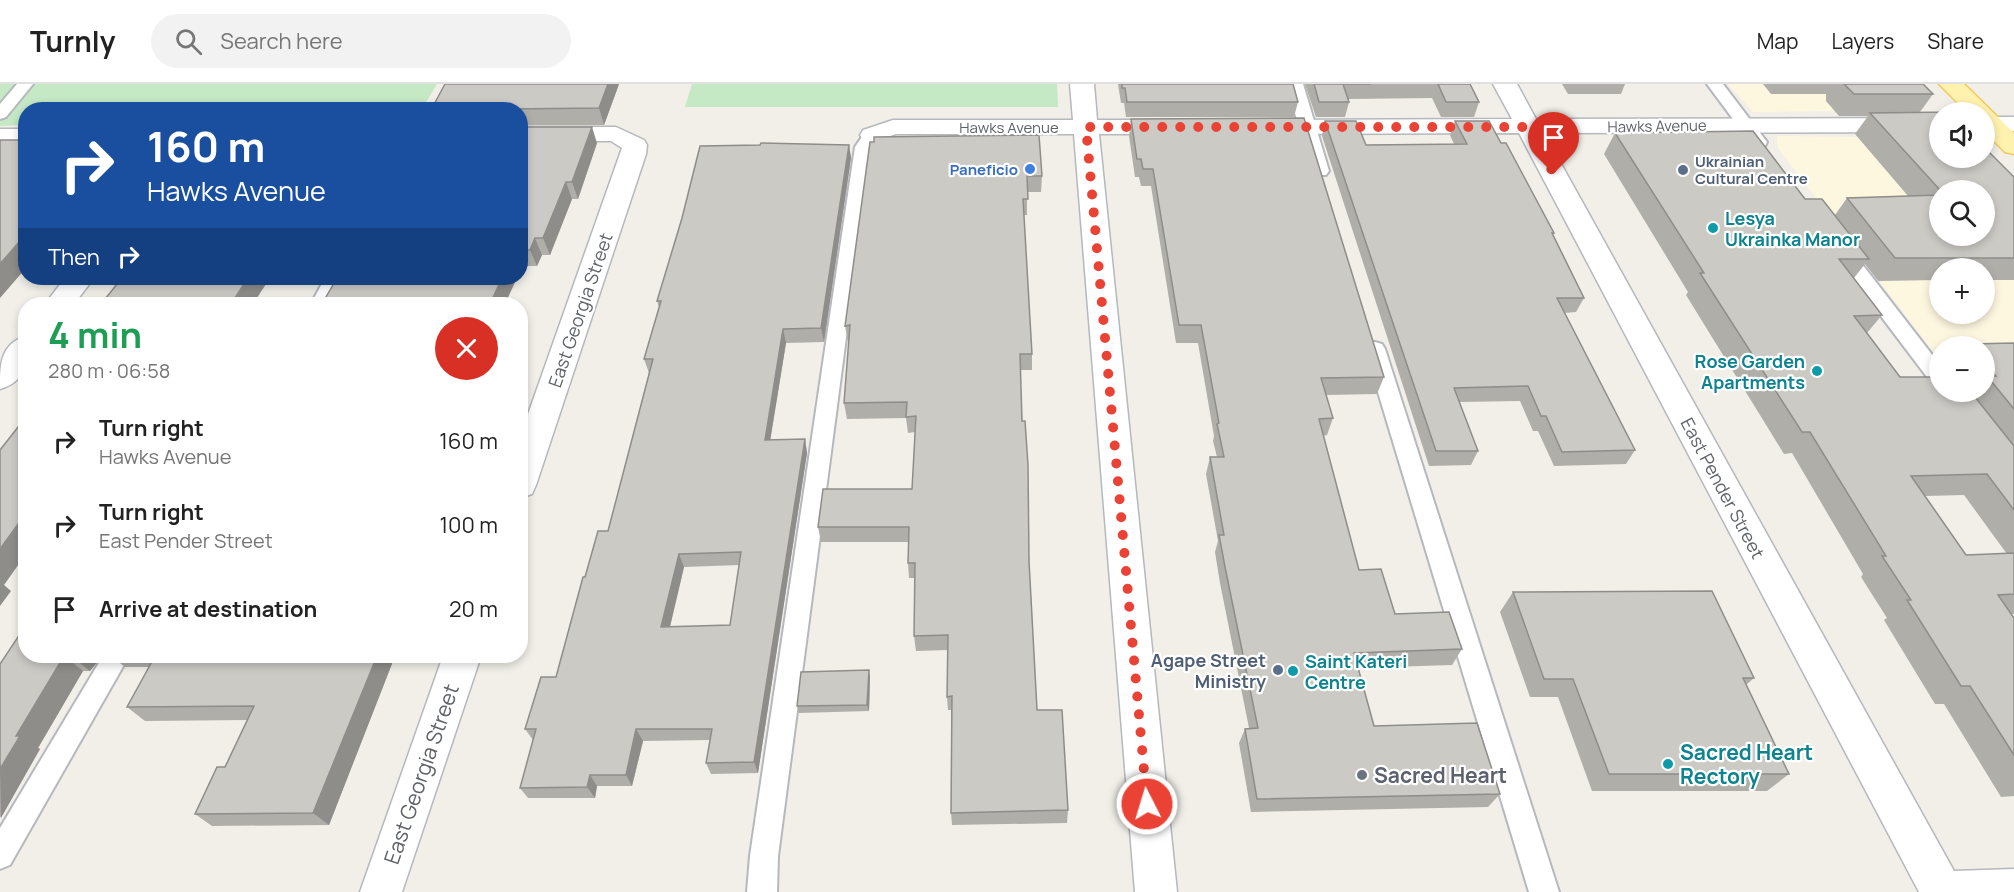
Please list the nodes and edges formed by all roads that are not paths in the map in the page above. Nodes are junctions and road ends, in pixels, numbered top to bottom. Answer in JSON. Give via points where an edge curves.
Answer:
{"nodes":[{"id":1,"x":25,"y":84,"type":"edge"},
{"id":2,"x":1082,"y":84,"type":"edge"},
{"id":3,"x":1294,"y":84,"type":"edge"},
{"id":4,"x":1505,"y":84,"type":"edge"},
{"id":5,"x":1715,"y":84,"type":"edge"},
{"id":6,"x":1951,"y":84,"type":"edge"},
{"id":7,"x":1970,"y":102,"type":"edge"},
{"id":8,"x":0,"y":114,"type":"edge"},
{"id":9,"x":1746,"y":125,"type":"junction"},
{"id":10,"x":1929,"y":125,"type":"edge"},
{"id":11,"x":1995,"y":126,"type":"edge"},
{"id":12,"x":1086,"y":127,"type":"junction"},
{"id":13,"x":1201,"y":127,"type":"edge"},
{"id":14,"x":1236,"y":127,"type":"edge"},
{"id":15,"x":1308,"y":127,"type":"junction"},
{"id":16,"x":1528,"y":127,"type":"junction"},
{"id":17,"x":528,"y":134,"type":"edge"},
{"id":18,"x":872,"y":135,"type":"joint"},
{"id":19,"x":0,"y":136,"type":"edge"},
{"id":20,"x":18,"y":136,"type":"edge"},
{"id":21,"x":2014,"y":147,"type":"edge"},
{"id":22,"x":1773,"y":161,"type":"edge"},
{"id":23,"x":1326,"y":190,"type":"edge"},
{"id":24,"x":1830,"y":235,"type":"edge"},
{"id":25,"x":74,"y":285,"type":"edge"},
{"id":26,"x":65,"y":297,"type":"edge"},
{"id":27,"x":1368,"y":326,"type":"edge"},
{"id":28,"x":18,"y":356,"type":"edge"},
{"id":29,"x":1929,"y":366,"type":"edge"},
{"id":30,"x":0,"y":378,"type":"edge"},
{"id":31,"x":528,"y":462,"type":"edge"},
{"id":32,"x":112,"y":663,"type":"edge"},
{"id":33,"x":460,"y":663,"type":"edge"},
{"id":34,"x":0,"y":855,"type":"edge"},
{"id":35,"x":2014,"y":890,"type":"edge"},
{"id":36,"x":381,"y":892,"type":"edge"},
{"id":37,"x":762,"y":892,"type":"edge"},
{"id":38,"x":1156,"y":892,"type":"edge"},
{"id":39,"x":1544,"y":892,"type":"edge"},
{"id":40,"x":1942,"y":892,"type":"edge"},
{"id":41,"x":1954,"y":892,"type":"edge"}],
"edges":[{"from":1,"to":8,"type":"lane"},
{"from":2,"to":12,"type":"street"},
{"from":3,"to":15,"type":"lane"},
{"from":4,"to":16,"type":"street","name":"East Pender Street"},
{"from":5,"to":9,"type":"lane"},
{"from":6,"to":7,"type":"main road"},
{"from":9,"to":10,"type":"street","name":"Hawks Avenue"},
{"from":9,"to":16,"type":"street","name":"Hawks Avenue"},
{"from":9,"to":22,"type":"lane"},
{"from":11,"to":21,"type":"main road"},
{"from":12,"to":13,"type":"street","name":"Hawks Avenue"},
{"from":12,"to":18,"type":"street","name":"Hawks Avenue","via":[[893,127]]},
{"from":12,"to":38,"type":"street"},
{"from":14,"to":15,"type":"street","name":"Hawks Avenue"},
{"from":15,"to":16,"type":"street","name":"Hawks Avenue"},
{"from":15,"to":23,"type":"lane"},
{"from":16,"to":40,"type":"street","name":"East Pender Street"},
{"from":17,"to":31,"type":"street","name":"East Georgia Street","via":[[616,134],[635,145]]},
{"from":18,"to":37,"type":"lane","via":[[863,147]]},
{"from":19,"to":20,"type":"street"},
{"from":24,"to":29,"type":"lane"},
{"from":25,"to":26,"type":"street"},
{"from":27,"to":39,"type":"lane"},
{"from":28,"to":30,"type":"street"},
{"from":32,"to":34,"type":"lane"},
{"from":33,"to":36,"type":"street","name":"East Georgia Street"},
{"from":35,"to":41,"type":"street"}]}
